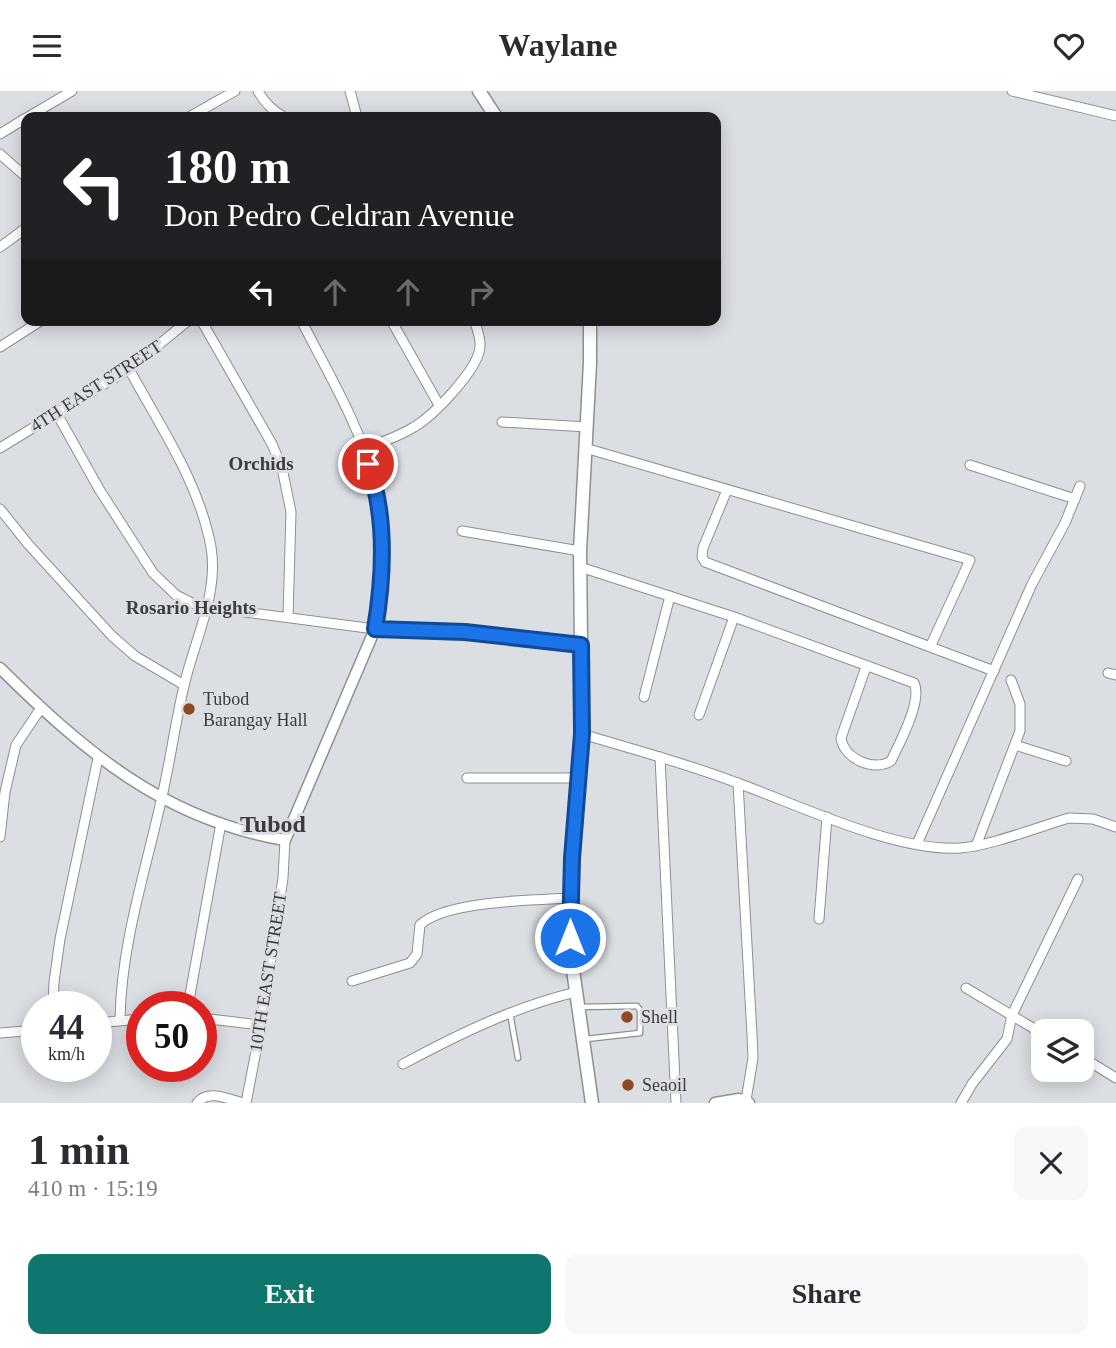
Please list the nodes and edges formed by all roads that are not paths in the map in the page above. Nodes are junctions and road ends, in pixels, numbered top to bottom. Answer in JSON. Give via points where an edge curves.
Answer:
{"nodes":[{"id":1,"x":72,"y":91,"type":"edge"},
{"id":2,"x":235,"y":91,"type":"edge"},
{"id":3,"x":258,"y":91,"type":"edge"},
{"id":4,"x":350,"y":91,"type":"edge"},
{"id":5,"x":479,"y":91,"type":"edge"},
{"id":6,"x":1012,"y":91,"type":"edge"},
{"id":7,"x":37,"y":112,"type":"edge"},
{"id":8,"x":198,"y":112,"type":"edge"},
{"id":9,"x":278,"y":112,"type":"edge"},
{"id":10,"x":356,"y":112,"type":"edge"},
{"id":11,"x":493,"y":112,"type":"edge"},
{"id":12,"x":1116,"y":116,"type":"edge"},
{"id":13,"x":21,"y":122,"type":"edge"},
{"id":14,"x":0,"y":134,"type":"edge"},
{"id":15,"x":0,"y":154,"type":"edge"},
{"id":16,"x":21,"y":173,"type":"edge"},
{"id":17,"x":21,"y":232,"type":"edge"},
{"id":18,"x":0,"y":247,"type":"edge"},
{"id":19,"x":33,"y":326,"type":"edge"},
{"id":20,"x":182,"y":326,"type":"edge"},
{"id":21,"x":204,"y":326,"type":"edge"},
{"id":22,"x":304,"y":326,"type":"edge"},
{"id":23,"x":394,"y":326,"type":"edge"},
{"id":24,"x":475,"y":326,"type":"edge"},
{"id":25,"x":590,"y":326,"type":"edge"},
{"id":26,"x":0,"y":347,"type":"edge"},
{"id":27,"x":129,"y":369,"type":"junction"},
{"id":28,"x":439,"y":405,"type":"junction"},
{"id":29,"x":56,"y":412,"type":"junction"},
{"id":30,"x":502,"y":422,"type":"dead end"},
{"id":31,"x":587,"y":427,"type":"junction"},
{"id":32,"x":0,"y":448,"type":"edge"},
{"id":33,"x":585,"y":448,"type":"junction"},
{"id":34,"x":363,"y":449,"type":"junction"},
{"id":35,"x":970,"y":465,"type":"dead end"},
{"id":36,"x":1080,"y":485,"type":"dead end"},
{"id":37,"x":727,"y":490,"type":"junction"},
{"id":38,"x":1075,"y":499,"type":"junction"},
{"id":39,"x":0,"y":509,"type":"edge"},
{"id":40,"x":462,"y":531,"type":"dead end"},
{"id":41,"x":580,"y":551,"type":"junction"},
{"id":42,"x":580,"y":567,"type":"junction"},
{"id":43,"x":670,"y":596,"type":"junction"},
{"id":44,"x":206,"y":607,"type":"junction"},
{"id":45,"x":288,"y":617,"type":"junction"},
{"id":46,"x":734,"y":617,"type":"junction"},
{"id":47,"x":375,"y":629,"type":"junction"},
{"id":48,"x":581,"y":645,"type":"junction"},
{"id":49,"x":930,"y":645,"type":"junction"},
{"id":50,"x":0,"y":667,"type":"edge"},
{"id":51,"x":866,"y":667,"type":"junction"},
{"id":52,"x":994,"y":671,"type":"junction"},
{"id":53,"x":1011,"y":680,"type":"dead end"},
{"id":54,"x":184,"y":685,"type":"junction"},
{"id":55,"x":644,"y":697,"type":"dead end"},
{"id":56,"x":41,"y":708,"type":"junction"},
{"id":57,"x":699,"y":715,"type":"dead end"},
{"id":58,"x":582,"y":734,"type":"junction"},
{"id":59,"x":1015,"y":745,"type":"junction"},
{"id":60,"x":660,"y":757,"type":"junction"},
{"id":61,"x":98,"y":758,"type":"junction"},
{"id":62,"x":1066,"y":761,"type":"dead end"},
{"id":63,"x":467,"y":778,"type":"dead end"},
{"id":64,"x":580,"y":778,"type":"junction"},
{"id":65,"x":738,"y":783,"type":"junction"},
{"id":66,"x":162,"y":799,"type":"junction"},
{"id":67,"x":827,"y":817,"type":"junction"},
{"id":68,"x":221,"y":823,"type":"junction"},
{"id":69,"x":1116,"y":827,"type":"edge"},
{"id":70,"x":0,"y":837,"type":"edge"},
{"id":71,"x":285,"y":840,"type":"junction"},
{"id":72,"x":917,"y":844,"type":"junction"},
{"id":73,"x":976,"y":846,"type":"junction"},
{"id":74,"x":1078,"y":879,"type":"dead end"},
{"id":75,"x":570,"y":898,"type":"junction"},
{"id":76,"x":819,"y":919,"type":"dead end"},
{"id":77,"x":352,"y":981,"type":"dead end"},
{"id":78,"x":966,"y":988,"type":"dead end"},
{"id":79,"x":54,"y":991,"type":"edge"},
{"id":80,"x":191,"y":991,"type":"edge"},
{"id":81,"x":576,"y":992,"type":"junction"},
{"id":82,"x":578,"y":1007,"type":"junction"},
{"id":83,"x":510,"y":1012,"type":"junction"},
{"id":84,"x":1012,"y":1016,"type":"junction"},
{"id":85,"x":120,"y":1020,"type":"junction"},
{"id":86,"x":126,"y":1020,"type":"edge"},
{"id":87,"x":217,"y":1020,"type":"edge"},
{"id":88,"x":112,"y":1021,"type":"edge"},
{"id":89,"x":261,"y":1025,"type":"junction"},
{"id":90,"x":1031,"y":1027,"type":"edge"},
{"id":91,"x":21,"y":1031,"type":"edge"},
{"id":92,"x":0,"y":1033,"type":"edge"},
{"id":93,"x":583,"y":1040,"type":"junction"},
{"id":94,"x":518,"y":1058,"type":"dead end"},
{"id":95,"x":403,"y":1064,"type":"dead end"},
{"id":96,"x":1094,"y":1064,"type":"edge"},
{"id":97,"x":1116,"y":1077,"type":"edge"},
{"id":98,"x":748,"y":1102,"type":"edge"},
{"id":99,"x":197,"y":1103,"type":"edge"},
{"id":100,"x":244,"y":1103,"type":"edge"},
{"id":101,"x":592,"y":1103,"type":"edge"},
{"id":102,"x":676,"y":1103,"type":"edge"},
{"id":103,"x":715,"y":1103,"type":"edge"},
{"id":104,"x":961,"y":1103,"type":"edge"}],
"edges":[{"from":1,"to":7,"type":"street"},
{"from":2,"to":8,"type":"street"},
{"from":3,"to":9,"type":"street"},
{"from":4,"to":10,"type":"street"},
{"from":5,"to":11,"type":"main road"},
{"from":6,"to":12,"type":"street"},
{"from":13,"to":14,"type":"street"},
{"from":15,"to":16,"type":"street"},
{"from":17,"to":18,"type":"street"},
{"from":19,"to":26,"type":"street"},
{"from":20,"to":27,"type":"street","name":"4TH EAST STREET"},
{"from":21,"to":45,"type":"street","via":[[282,468],[290,512]]},
{"from":22,"to":34,"type":"street"},
{"from":23,"to":28,"type":"street"},
{"from":24,"to":28,"type":"street","via":[[480,348],[473,365]]},
{"from":25,"to":31,"type":"main road"},
{"from":27,"to":29,"type":"street","name":"4TH EAST STREET"},
{"from":27,"to":44,"type":"street","via":[[194,487],[204,514],[213,571]]},
{"from":28,"to":34,"type":"street","via":[[411,429]]},
{"from":29,"to":32,"type":"street","name":"4TH EAST STREET"},
{"from":29,"to":44,"type":"street","via":[[153,573],[176,595]]},
{"from":30,"to":31,"type":"street"},
{"from":31,"to":33,"type":"main road"},
{"from":33,"to":37,"type":"street"},
{"from":33,"to":41,"type":"main road"},
{"from":34,"to":47,"type":"street","via":[[380,507],[382,576]]},
{"from":35,"to":38,"type":"street"},
{"from":36,"to":38,"type":"street"},
{"from":37,"to":49,"type":"street","via":[[702,552],[705,562]]},
{"from":37,"to":49,"type":"street","via":[[970,560]]},
{"from":38,"to":52,"type":"street"},
{"from":39,"to":54,"type":"street","via":[[111,636]]},
{"from":40,"to":41,"type":"street"},
{"from":41,"to":42,"type":"main road"},
{"from":42,"to":43,"type":"street"},
{"from":42,"to":48,"type":"main road"},
{"from":43,"to":46,"type":"street"},
{"from":43,"to":55,"type":"street"},
{"from":44,"to":45,"type":"street"},
{"from":44,"to":54,"type":"street"},
{"from":45,"to":47,"type":"street"},
{"from":46,"to":51,"type":"street"},
{"from":46,"to":57,"type":"street"},
{"from":47,"to":48,"type":"street","via":[[465,632]]},
{"from":47,"to":71,"type":"street"},
{"from":48,"to":58,"type":"main road"},
{"from":49,"to":52,"type":"street"},
{"from":50,"to":56,"type":"street"},
{"from":51,"to":51,"type":"street","via":[[914,683],[916,689],[899,745],[885,765],[863,761],[842,747]]},
{"from":52,"to":72,"type":"street"},
{"from":53,"to":59,"type":"street","via":[[1021,716]]},
{"from":54,"to":66,"type":"street"},
{"from":56,"to":61,"type":"street"},
{"from":56,"to":70,"type":"street","via":[[16,745]]},
{"from":58,"to":60,"type":"street"},
{"from":58,"to":64,"type":"main road"},
{"from":59,"to":62,"type":"street"},
{"from":59,"to":73,"type":"street"},
{"from":60,"to":65,"type":"street"},
{"from":60,"to":102,"type":"street"},
{"from":61,"to":66,"type":"street"},
{"from":61,"to":79,"type":"street"},
{"from":63,"to":64,"type":"street"},
{"from":64,"to":75,"type":"main road"},
{"from":65,"to":67,"type":"street"},
{"from":65,"to":98,"type":"street","via":[[753,1058]]},
{"from":66,"to":68,"type":"street"},
{"from":66,"to":85,"type":"street","via":[[127,950]]},
{"from":67,"to":72,"type":"street"},
{"from":67,"to":76,"type":"street"},
{"from":68,"to":71,"type":"street"},
{"from":68,"to":80,"type":"street"},
{"from":69,"to":73,"type":"street","via":[[1093,819],[1069,818]]},
{"from":71,"to":89,"type":"street","name":"10TH EAST STREET"},
{"from":72,"to":73,"type":"street"},
{"from":74,"to":84,"type":"street"},
{"from":75,"to":77,"type":"street","via":[[477,905],[431,917],[420,925],[417,954],[410,963]]},
{"from":75,"to":81,"type":"main road"},
{"from":78,"to":84,"type":"street"},
{"from":81,"to":82,"type":"main road"},
{"from":81,"to":83,"type":"street"},
{"from":82,"to":93,"type":"main road"},
{"from":82,"to":93,"type":"lane","via":[[637,1006],[640,1010],[640,1033]]},
{"from":83,"to":94,"type":"lane"},
{"from":83,"to":95,"type":"street"},
{"from":84,"to":90,"type":"street"},
{"from":84,"to":104,"type":"street","via":[[1007,1039]]},
{"from":85,"to":86,"type":"street"},
{"from":85,"to":88,"type":"street"},
{"from":87,"to":89,"type":"street"},
{"from":89,"to":100,"type":"street","name":"10TH EAST STREET"},
{"from":91,"to":92,"type":"street"},
{"from":93,"to":101,"type":"main road"},
{"from":96,"to":97,"type":"street"},
{"from":98,"to":103,"type":"street"},
{"from":99,"to":100,"type":"street","via":[[210,1096]]}]}
